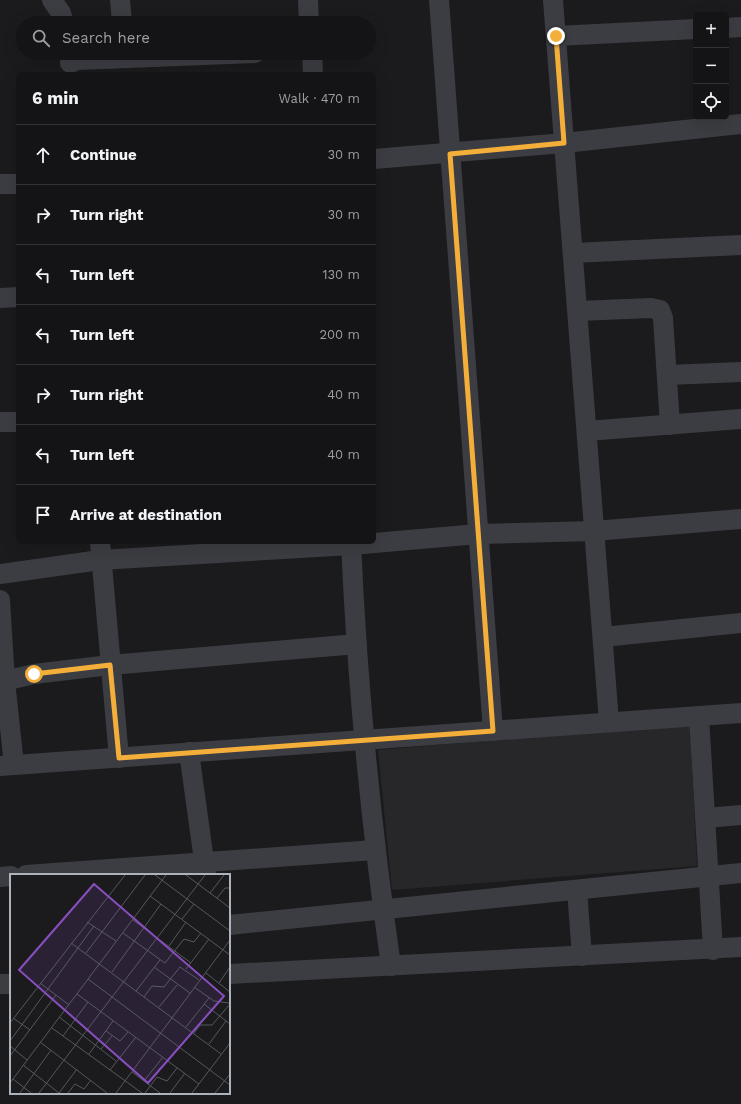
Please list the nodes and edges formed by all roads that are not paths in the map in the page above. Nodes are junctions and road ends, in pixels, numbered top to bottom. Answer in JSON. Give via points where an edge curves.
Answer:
{"nodes":[{"id":1,"x":52,"y":0,"type":"edge"},
{"id":2,"x":120,"y":0,"type":"edge"},
{"id":3,"x":308,"y":0,"type":"edge"},
{"id":4,"x":439,"y":0,"type":"edge"},
{"id":5,"x":553,"y":0,"type":"edge"},
{"id":6,"x":62,"y":16,"type":"edge"},
{"id":7,"x":121,"y":16,"type":"edge"},
{"id":8,"x":309,"y":16,"type":"edge"},
{"id":9,"x":741,"y":27,"type":"edge"},
{"id":10,"x":729,"y":28,"type":"edge"},
{"id":11,"x":693,"y":29,"type":"edge"},
{"id":12,"x":556,"y":36,"type":"junction"},
{"id":13,"x":312,"y":60,"type":"edge"},
{"id":14,"x":313,"y":72,"type":"edge"},
{"id":15,"x":741,"y":124,"type":"edge"},
{"id":16,"x":564,"y":143,"type":"junction"},
{"id":17,"x":450,"y":154,"type":"junction"},
{"id":18,"x":376,"y":159,"type":"edge"},
{"id":19,"x":0,"y":184,"type":"edge"},
{"id":20,"x":16,"y":184,"type":"edge"},
{"id":21,"x":741,"y":245,"type":"edge"},
{"id":22,"x":573,"y":253,"type":"junction"},
{"id":23,"x":16,"y":297,"type":"edge"},
{"id":24,"x":0,"y":298,"type":"edge"},
{"id":25,"x":578,"y":311,"type":"junction"},
{"id":26,"x":741,"y":372,"type":"edge"},
{"id":27,"x":667,"y":375,"type":"junction"},
{"id":28,"x":741,"y":419,"type":"edge"},
{"id":29,"x":0,"y":422,"type":"edge"},
{"id":30,"x":16,"y":422,"type":"edge"},
{"id":31,"x":670,"y":425,"type":"junction"},
{"id":32,"x":587,"y":431,"type":"junction"},
{"id":33,"x":741,"y":519,"type":"edge"},
{"id":34,"x":594,"y":531,"type":"junction"},
{"id":35,"x":478,"y":534,"type":"junction"},
{"id":36,"x":376,"y":542,"type":"edge"},
{"id":37,"x":351,"y":544,"type":"edge"},
{"id":38,"x":100,"y":551,"type":"edge"},
{"id":39,"x":0,"y":574,"type":"edge"},
{"id":40,"x":0,"y":600,"type":"edge"},
{"id":41,"x":741,"y":623,"type":"edge"},
{"id":42,"x":603,"y":637,"type":"junction"},
{"id":43,"x":357,"y":644,"type":"junction"},
{"id":44,"x":110,"y":665,"type":"junction"},
{"id":45,"x":2,"y":682,"type":"edge"},
{"id":46,"x":741,"y":713,"type":"edge"},
{"id":47,"x":699,"y":716,"type":"junction"},
{"id":48,"x":609,"y":722,"type":"junction"},
{"id":49,"x":493,"y":731,"type":"junction"},
{"id":50,"x":365,"y":740,"type":"junction"},
{"id":51,"x":189,"y":752,"type":"junction"},
{"id":52,"x":119,"y":758,"type":"junction"},
{"id":53,"x":7,"y":765,"type":"edge"},
{"id":54,"x":741,"y":815,"type":"edge"},
{"id":55,"x":706,"y":818,"type":"junction"},
{"id":56,"x":375,"y":850,"type":"junction"},
{"id":57,"x":205,"y":869,"type":"edge"},
{"id":58,"x":741,"y":873,"type":"edge"},
{"id":59,"x":56,"y":874,"type":"edge"},
{"id":60,"x":10,"y":876,"type":"edge"},
{"id":61,"x":709,"y":876,"type":"junction"},
{"id":62,"x":0,"y":877,"type":"edge"},
{"id":63,"x":577,"y":890,"type":"junction"},
{"id":64,"x":383,"y":909,"type":"junction"},
{"id":65,"x":230,"y":925,"type":"edge"},
{"id":66,"x":741,"y":947,"type":"edge"},
{"id":67,"x":713,"y":950,"type":"junction"},
{"id":68,"x":582,"y":956,"type":"junction"},
{"id":69,"x":391,"y":966,"type":"junction"},
{"id":70,"x":230,"y":974,"type":"edge"}],
"edges":[{"from":1,"to":6,"type":"street"},
{"from":2,"to":7,"type":"street"},
{"from":3,"to":8,"type":"street"},
{"from":4,"to":17,"type":"street"},
{"from":5,"to":12,"type":"street"},
{"from":9,"to":10,"type":"street"},
{"from":11,"to":12,"type":"street"},
{"from":12,"to":16,"type":"street"},
{"from":13,"to":14,"type":"street"},
{"from":15,"to":16,"type":"street"},
{"from":16,"to":17,"type":"street"},
{"from":16,"to":22,"type":"street"},
{"from":17,"to":18,"type":"street"},
{"from":17,"to":35,"type":"street"},
{"from":19,"to":20,"type":"street"},
{"from":21,"to":22,"type":"street"},
{"from":22,"to":25,"type":"street"},
{"from":23,"to":24,"type":"street"},
{"from":25,"to":27,"type":"street","via":[[651,308],[660,310],[663,318]]},
{"from":25,"to":32,"type":"street"},
{"from":26,"to":27,"type":"street"},
{"from":27,"to":31,"type":"street"},
{"from":28,"to":31,"type":"street"},
{"from":29,"to":30,"type":"street"},
{"from":31,"to":32,"type":"street"},
{"from":32,"to":34,"type":"street"},
{"from":33,"to":34,"type":"street"},
{"from":34,"to":35,"type":"street"},
{"from":34,"to":42,"type":"street"},
{"from":35,"to":36,"type":"street"},
{"from":35,"to":49,"type":"street"},
{"from":37,"to":38,"type":"street"},
{"from":37,"to":43,"type":"street"},
{"from":38,"to":39,"type":"street"},
{"from":38,"to":44,"type":"street"},
{"from":40,"to":45,"type":"street"},
{"from":41,"to":42,"type":"street"},
{"from":42,"to":48,"type":"street"},
{"from":43,"to":44,"type":"street"},
{"from":43,"to":50,"type":"street"},
{"from":44,"to":45,"type":"street","via":[[34,674]]},
{"from":44,"to":52,"type":"street"},
{"from":45,"to":53,"type":"street"},
{"from":46,"to":47,"type":"street"},
{"from":47,"to":48,"type":"street"},
{"from":47,"to":55,"type":"street"},
{"from":48,"to":49,"type":"street"},
{"from":49,"to":50,"type":"street"},
{"from":50,"to":51,"type":"street"},
{"from":50,"to":56,"type":"street"},
{"from":51,"to":52,"type":"street"},
{"from":51,"to":57,"type":"street"},
{"from":52,"to":53,"type":"street"},
{"from":54,"to":55,"type":"street"},
{"from":55,"to":61,"type":"street"},
{"from":56,"to":57,"type":"street"},
{"from":56,"to":64,"type":"street"},
{"from":57,"to":59,"type":"street"},
{"from":58,"to":61,"type":"street"},
{"from":60,"to":62,"type":"street"},
{"from":61,"to":63,"type":"street"},
{"from":61,"to":67,"type":"street"},
{"from":63,"to":64,"type":"street"},
{"from":63,"to":68,"type":"street"},
{"from":64,"to":65,"type":"street"},
{"from":64,"to":69,"type":"street"},
{"from":66,"to":67,"type":"street"},
{"from":67,"to":68,"type":"street"},
{"from":68,"to":69,"type":"street"},
{"from":69,"to":70,"type":"street"}]}
